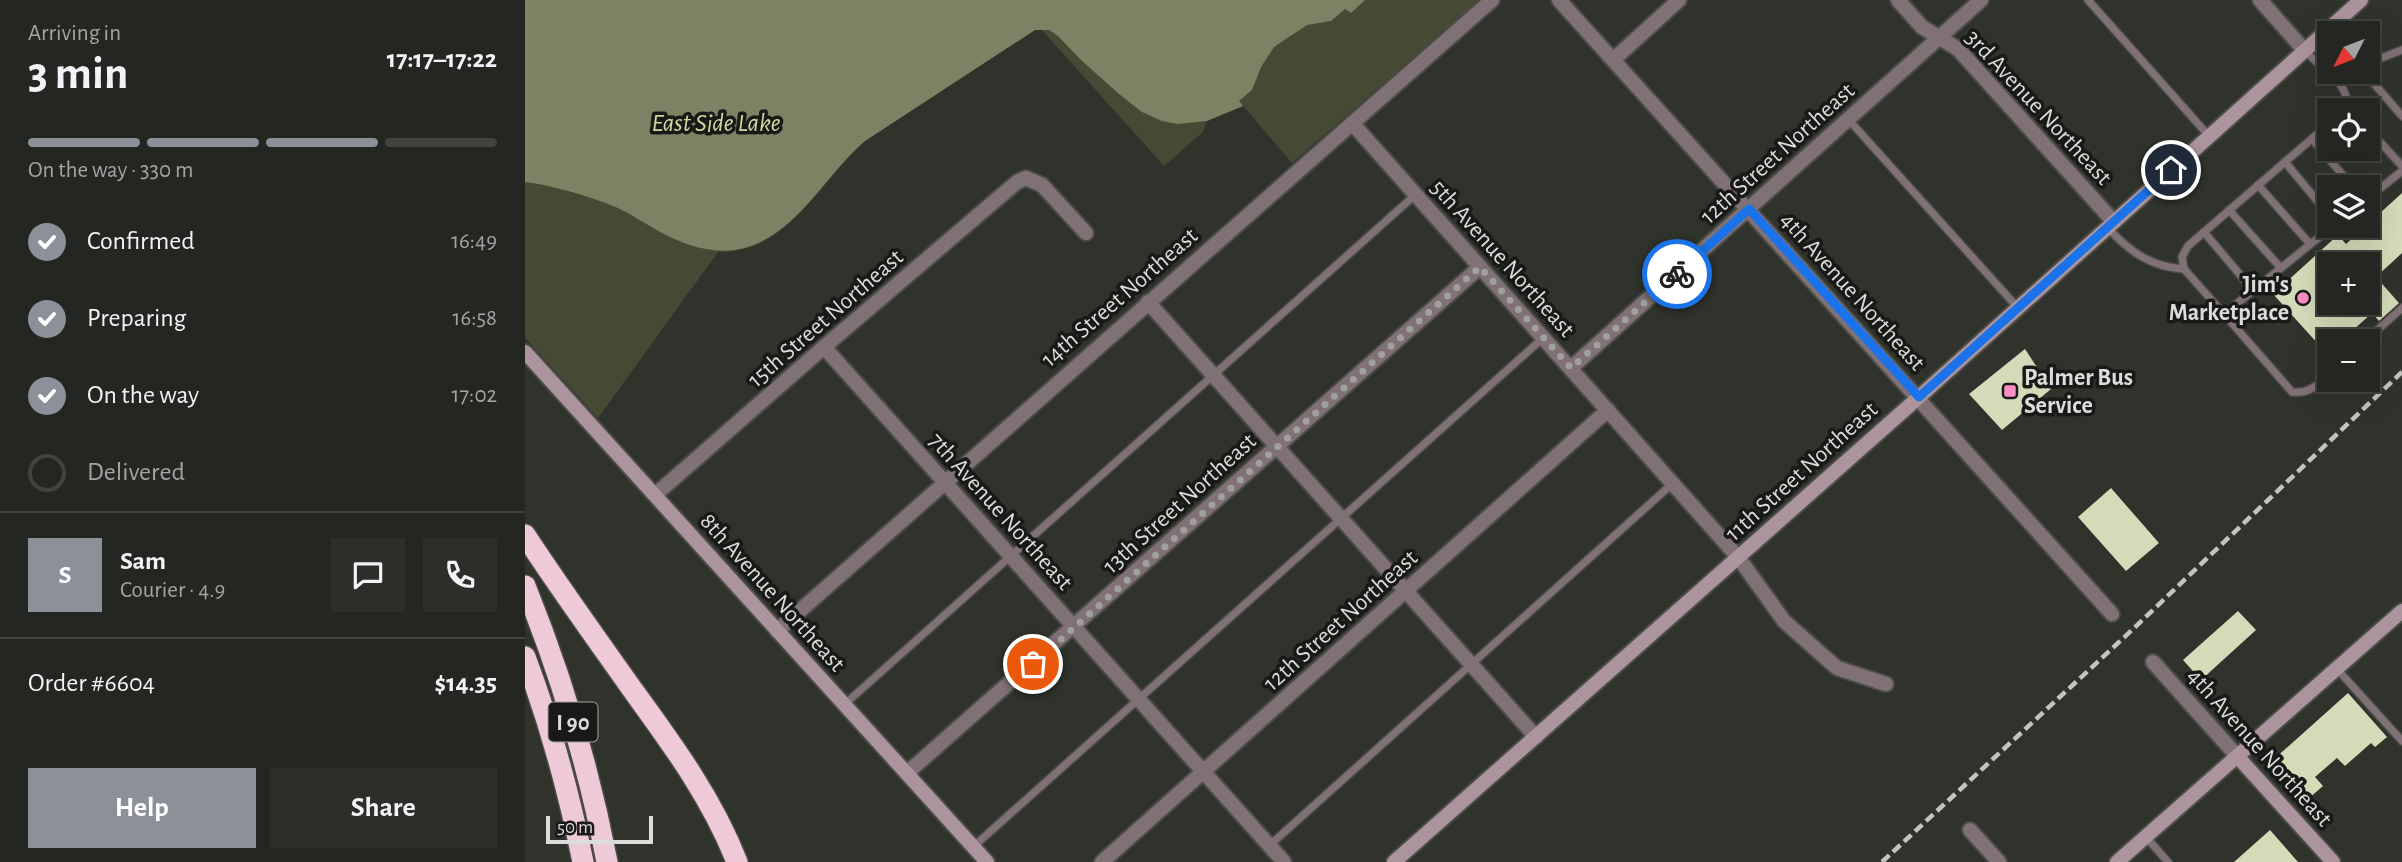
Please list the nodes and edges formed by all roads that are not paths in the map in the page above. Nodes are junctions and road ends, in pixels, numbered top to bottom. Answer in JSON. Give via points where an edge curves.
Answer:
{"nodes":[{"id":1,"x":1492,"y":0,"type":"edge"},
{"id":2,"x":1559,"y":0,"type":"edge"},
{"id":3,"x":1679,"y":0,"type":"edge"},
{"id":4,"x":1898,"y":0,"type":"edge"},
{"id":5,"x":1981,"y":0,"type":"edge"},
{"id":6,"x":2088,"y":0,"type":"edge"},
{"id":7,"x":2260,"y":0,"type":"edge"},
{"id":8,"x":2361,"y":0,"type":"edge"},
{"id":9,"x":1941,"y":37,"type":"junction"},
{"id":10,"x":2402,"y":50,"type":"edge"},
{"id":11,"x":2305,"y":51,"type":"junction"},
{"id":12,"x":2380,"y":58,"type":"edge"},
{"id":13,"x":1613,"y":60,"type":"junction"},
{"id":14,"x":2317,"y":62,"type":"edge"},
{"id":15,"x":2374,"y":84,"type":"edge"},
{"id":16,"x":2402,"y":116,"type":"edge"},
{"id":17,"x":1848,"y":120,"type":"junction"},
{"id":18,"x":1352,"y":122,"type":"junction"},
{"id":19,"x":2317,"y":135,"type":"edge"},
{"id":20,"x":2209,"y":136,"type":"junction"},
{"id":21,"x":2312,"y":139,"type":"junction"},
{"id":22,"x":2380,"y":143,"type":"edge"},
{"id":23,"x":2285,"y":162,"type":"junction"},
{"id":24,"x":2402,"y":169,"type":"edge"},
{"id":25,"x":2343,"y":175,"type":"edge"},
{"id":26,"x":2258,"y":186,"type":"junction"},
{"id":27,"x":2380,"y":188,"type":"edge"},
{"id":28,"x":1416,"y":194,"type":"junction"},
{"id":29,"x":2317,"y":201,"type":"edge"},
{"id":30,"x":1749,"y":209,"type":"junction"},
{"id":31,"x":2229,"y":210,"type":"junction"},
{"id":32,"x":2111,"y":224,"type":"junction"},
{"id":33,"x":2204,"y":232,"type":"junction"},
{"id":34,"x":1086,"y":233,"type":"dead end"},
{"id":35,"x":2318,"y":238,"type":"edge"},
{"id":36,"x":2310,"y":244,"type":"junction"},
{"id":37,"x":1480,"y":267,"type":"junction"},
{"id":38,"x":2280,"y":267,"type":"junction"},
{"id":39,"x":2184,"y":269,"type":"junction"},
{"id":40,"x":2252,"y":289,"type":"junction"},
{"id":41,"x":1148,"y":302,"type":"junction"},
{"id":42,"x":2018,"y":308,"type":"junction"},
{"id":43,"x":2402,"y":308,"type":"edge"},
{"id":44,"x":2224,"y":314,"type":"junction"},
{"id":45,"x":2378,"y":329,"type":"edge"},
{"id":46,"x":1544,"y":338,"type":"junction"},
{"id":47,"x":824,"y":347,"type":"junction"},
{"id":48,"x":525,"y":352,"type":"edge"},
{"id":49,"x":1571,"y":368,"type":"junction"},
{"id":50,"x":1213,"y":374,"type":"junction"},
{"id":51,"x":2317,"y":385,"type":"edge"},
{"id":52,"x":1919,"y":397,"type":"junction"},
{"id":53,"x":1608,"y":410,"type":"junction"},
{"id":54,"x":1277,"y":446,"type":"junction"},
{"id":55,"x":944,"y":482,"type":"junction"},
{"id":56,"x":1673,"y":483,"type":"junction"},
{"id":57,"x":655,"y":495,"type":"junction"},
{"id":58,"x":1342,"y":519,"type":"junction"},
{"id":59,"x":525,"y":535,"type":"edge"},
{"id":60,"x":1010,"y":555,"type":"junction"},
{"id":61,"x":1738,"y":557,"type":"junction"},
{"id":62,"x":525,"y":586,"type":"edge"},
{"id":63,"x":1406,"y":591,"type":"junction"},
{"id":64,"x":2402,"y":611,"type":"edge"},
{"id":65,"x":2112,"y":614,"type":"dead end"},
{"id":66,"x":1074,"y":627,"type":"junction"},
{"id":67,"x":777,"y":631,"type":"junction"},
{"id":68,"x":525,"y":657,"type":"edge"},
{"id":69,"x":2154,"y":662,"type":"dead end"},
{"id":70,"x":1472,"y":665,"type":"junction"},
{"id":71,"x":2337,"y":668,"type":"junction"},
{"id":72,"x":1886,"y":684,"type":"dead end"},
{"id":73,"x":1139,"y":699,"type":"junction"},
{"id":74,"x":845,"y":705,"type":"junction"},
{"id":75,"x":1536,"y":737,"type":"junction"},
{"id":76,"x":2402,"y":741,"type":"edge"},
{"id":77,"x":2237,"y":756,"type":"junction"},
{"id":78,"x":1204,"y":772,"type":"junction"},
{"id":79,"x":907,"y":773,"type":"junction"},
{"id":80,"x":1970,"y":830,"type":"dead end"},
{"id":81,"x":2146,"y":837,"type":"junction"},
{"id":82,"x":1269,"y":845,"type":"junction"},
{"id":83,"x":974,"y":846,"type":"junction"},
{"id":84,"x":583,"y":862,"type":"edge"},
{"id":85,"x":607,"y":862,"type":"edge"},
{"id":86,"x":737,"y":862,"type":"edge"},
{"id":87,"x":987,"y":862,"type":"edge"},
{"id":88,"x":1102,"y":862,"type":"edge"},
{"id":89,"x":1284,"y":862,"type":"edge"},
{"id":90,"x":1394,"y":862,"type":"edge"},
{"id":91,"x":1999,"y":862,"type":"edge"},
{"id":92,"x":2117,"y":862,"type":"edge"},
{"id":93,"x":2168,"y":862,"type":"edge"},
{"id":94,"x":2333,"y":862,"type":"edge"}],
"edges":[{"from":1,"to":18,"type":"street","name":"14th Street Northeast"},
{"from":2,"to":13,"type":"street","name":"4th Avenue Northeast"},
{"from":3,"to":13,"type":"street"},
{"from":4,"to":9,"type":"street","name":"3rd Avenue Northeast","via":[[1922,27]]},
{"from":5,"to":9,"type":"street","name":"12th Street Northeast"},
{"from":6,"to":20,"type":"lane"},
{"from":7,"to":11,"type":"street"},
{"from":8,"to":11,"type":"street","name":"11th Street Northeast"},
{"from":9,"to":17,"type":"street","name":"12th Street Northeast"},
{"from":9,"to":32,"type":"street","name":"3rd Avenue Northeast","via":[[1958,49]]},
{"from":10,"to":12,"type":"lane"},
{"from":11,"to":14,"type":"lane"},
{"from":11,"to":20,"type":"street","name":"11th Street Northeast"},
{"from":13,"to":30,"type":"street","name":"4th Avenue Northeast"},
{"from":15,"to":16,"type":"lane"},
{"from":17,"to":30,"type":"street","name":"12th Street Northeast"},
{"from":17,"to":42,"type":"lane"},
{"from":18,"to":28,"type":"street","name":"5th Avenue Northeast"},
{"from":18,"to":41,"type":"street","name":"14th Street Northeast"},
{"from":19,"to":21,"type":"lane"},
{"from":20,"to":32,"type":"street","name":"11th Street Northeast"},
{"from":21,"to":23,"type":"lane"},
{"from":21,"to":25,"type":"lane"},
{"from":22,"to":24,"type":"lane"},
{"from":23,"to":26,"type":"lane"},
{"from":23,"to":29,"type":"lane"},
{"from":24,"to":27,"type":"lane"},
{"from":26,"to":31,"type":"lane"},
{"from":26,"to":36,"type":"lane"},
{"from":28,"to":37,"type":"street","name":"5th Avenue Northeast"},
{"from":28,"to":50,"type":"lane"},
{"from":30,"to":49,"type":"street","name":"12th Street Northeast"},
{"from":30,"to":52,"type":"street","name":"4th Avenue Northeast"},
{"from":31,"to":33,"type":"lane"},
{"from":31,"to":38,"type":"lane"},
{"from":32,"to":39,"type":"lane","via":[[2125,246],[2146,261]]},
{"from":32,"to":42,"type":"street","name":"11th Street Northeast"},
{"from":33,"to":39,"type":"lane","via":[[2182,257]]},
{"from":33,"to":40,"type":"lane"},
{"from":34,"to":47,"type":"street","name":"15th Street Northeast","via":[[1042,184],[1026,178]]},
{"from":35,"to":36,"type":"lane"},
{"from":36,"to":38,"type":"lane"},
{"from":37,"to":46,"type":"street","name":"5th Avenue Northeast"},
{"from":37,"to":54,"type":"street","name":"13th Street Northeast"},
{"from":38,"to":40,"type":"lane"},
{"from":39,"to":44,"type":"lane"},
{"from":40,"to":44,"type":"lane"},
{"from":41,"to":50,"type":"street"},
{"from":41,"to":55,"type":"street","name":"14th Street Northeast"},
{"from":42,"to":52,"type":"street","name":"11th Street Northeast"},
{"from":43,"to":45,"type":"lane"},
{"from":44,"to":51,"type":"lane","via":[[2292,392]]},
{"from":46,"to":49,"type":"street","name":"5th Avenue Northeast"},
{"from":46,"to":58,"type":"lane"},
{"from":47,"to":55,"type":"street","name":"7th Avenue Northeast"},
{"from":47,"to":57,"type":"street","name":"15th Street Northeast"},
{"from":48,"to":57,"type":"street","name":"8th Avenue Northeast"},
{"from":49,"to":53,"type":"street","name":"5th Avenue Northeast"},
{"from":50,"to":54,"type":"street"},
{"from":50,"to":60,"type":"lane"},
{"from":52,"to":61,"type":"street","name":"11th Street Northeast"},
{"from":52,"to":65,"type":"street","name":"4th Avenue Northeast"},
{"from":53,"to":56,"type":"street","name":"5th Avenue Northeast"},
{"from":53,"to":63,"type":"street","name":"12th Street Northeast"},
{"from":54,"to":58,"type":"street"},
{"from":54,"to":66,"type":"street","name":"13th Street Northeast"},
{"from":55,"to":60,"type":"street","name":"7th Avenue Northeast"},
{"from":55,"to":67,"type":"street","name":"14th Street Northeast"},
{"from":56,"to":61,"type":"street","name":"5th Avenue Northeast"},
{"from":56,"to":70,"type":"lane"},
{"from":57,"to":67,"type":"street","name":"8th Avenue Northeast"},
{"from":58,"to":63,"type":"street"},
{"from":58,"to":73,"type":"lane"},
{"from":59,"to":86,"type":"highway","via":[[686,764],[712,806]]},
{"from":60,"to":66,"type":"street","name":"7th Avenue Northeast"},
{"from":60,"to":74,"type":"lane"},
{"from":61,"to":72,"type":"street","name":"5th Avenue Northeast","via":[[1784,621],[1837,668]]},
{"from":61,"to":75,"type":"street","name":"11th Street Northeast"},
{"from":62,"to":85,"type":"highway","number":"I 90","via":[[569,711]]},
{"from":63,"to":70,"type":"street"},
{"from":63,"to":78,"type":"street","name":"12th Street Northeast"},
{"from":64,"to":71,"type":"street"},
{"from":66,"to":73,"type":"street","name":"7th Avenue Northeast"},
{"from":66,"to":79,"type":"street","name":"13th Street Northeast"},
{"from":67,"to":74,"type":"street","name":"8th Avenue Northeast"},
{"from":68,"to":84,"type":"highway","number":"I 90","via":[[549,726]]},
{"from":69,"to":77,"type":"street","name":"4th Avenue Northeast"},
{"from":70,"to":75,"type":"street"},
{"from":70,"to":82,"type":"lane"},
{"from":71,"to":76,"type":"lane"},
{"from":71,"to":77,"type":"street"},
{"from":73,"to":78,"type":"street","name":"7th Avenue Northeast"},
{"from":73,"to":83,"type":"lane"},
{"from":74,"to":79,"type":"street","name":"8th Avenue Northeast"},
{"from":75,"to":90,"type":"street","name":"11th Street Northeast"},
{"from":77,"to":81,"type":"street"},
{"from":77,"to":94,"type":"street","name":"4th Avenue Northeast"},
{"from":78,"to":82,"type":"street","name":"7th Avenue Northeast"},
{"from":78,"to":88,"type":"street","name":"12th Street Northeast"},
{"from":79,"to":83,"type":"street","name":"8th Avenue Northeast"},
{"from":80,"to":91,"type":"street"},
{"from":81,"to":92,"type":"street"},
{"from":81,"to":93,"type":"lane"},
{"from":82,"to":89,"type":"street","name":"7th Avenue Northeast"},
{"from":83,"to":87,"type":"street","name":"8th Avenue Northeast"}]}
